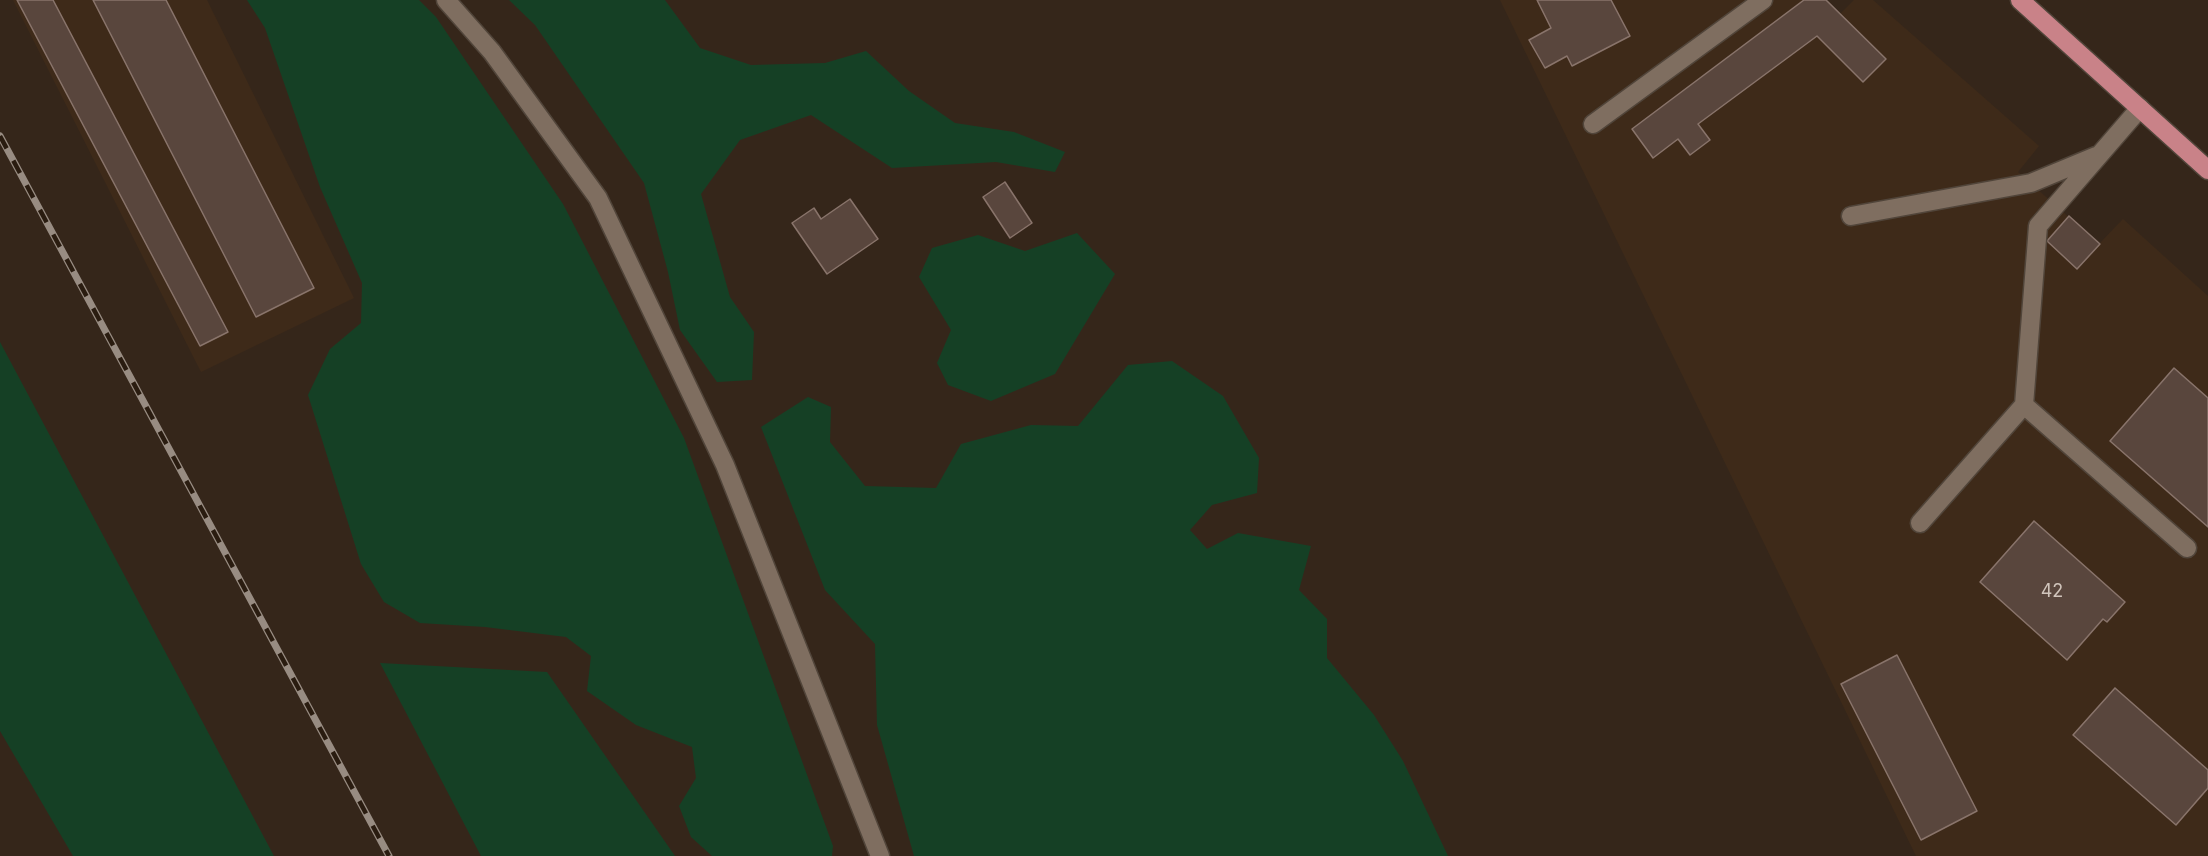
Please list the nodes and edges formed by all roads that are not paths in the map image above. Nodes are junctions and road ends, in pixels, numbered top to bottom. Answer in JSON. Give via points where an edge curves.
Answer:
{"nodes":[{"id":1,"x":446,"y":0,"type":"edge"},
{"id":2,"x":1763,"y":0,"type":"edge"},
{"id":3,"x":2020,"y":0,"type":"edge"},
{"id":4,"x":2140,"y":108,"type":"junction"},
{"id":5,"x":1593,"y":124,"type":"dead end"},
{"id":6,"x":2101,"y":154,"type":"junction"},
{"id":7,"x":2208,"y":170,"type":"edge"},
{"id":8,"x":1851,"y":216,"type":"dead end"},
{"id":9,"x":2024,"y":405,"type":"junction"},
{"id":10,"x":1920,"y":523,"type":"dead end"},
{"id":11,"x":2187,"y":548,"type":"dead end"},
{"id":12,"x":880,"y":856,"type":"edge"}],
"edges":[{"from":1,"to":12,"type":"lane","via":[[492,52],[598,198],[725,465]]},
{"from":2,"to":5,"type":"lane"},
{"from":3,"to":4,"type":"main road"},
{"from":4,"to":6,"type":"lane"},
{"from":4,"to":7,"type":"main road"},
{"from":6,"to":8,"type":"lane","via":[[2031,183]]},
{"from":6,"to":9,"type":"lane","via":[[2038,226]]},
{"from":9,"to":10,"type":"lane"},
{"from":9,"to":11,"type":"lane"}]}
